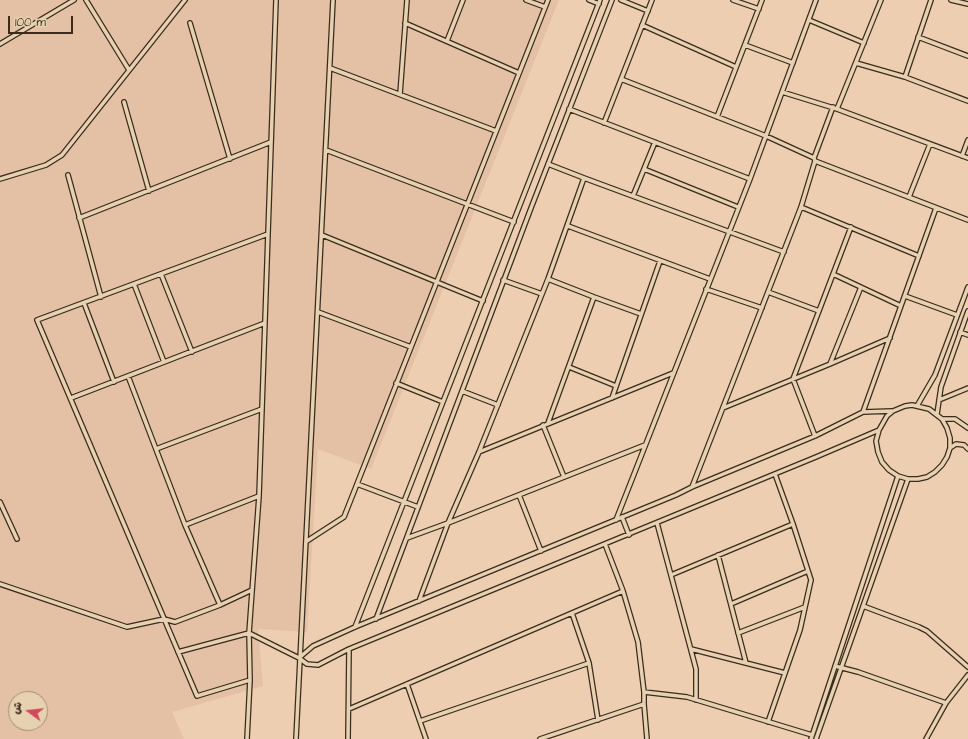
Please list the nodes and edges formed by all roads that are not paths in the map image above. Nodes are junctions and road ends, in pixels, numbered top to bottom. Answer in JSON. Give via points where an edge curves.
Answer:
{"nodes":[{"id":1,"x":74,"y":0,"type":"edge"},
{"id":2,"x":86,"y":0,"type":"edge"},
{"id":3,"x":185,"y":0,"type":"edge"},
{"id":4,"x":276,"y":0,"type":"edge"},
{"id":5,"x":333,"y":0,"type":"edge"},
{"id":6,"x":406,"y":0,"type":"edge"},
{"id":7,"x":463,"y":0,"type":"edge"},
{"id":8,"x":526,"y":0,"type":"edge"},
{"id":9,"x":548,"y":0,"type":"edge"},
{"id":10,"x":589,"y":0,"type":"edge"},
{"id":11,"x":612,"y":0,"type":"edge"},
{"id":12,"x":621,"y":0,"type":"edge"},
{"id":13,"x":652,"y":0,"type":"edge"},
{"id":14,"x":733,"y":0,"type":"edge"},
{"id":15,"x":762,"y":0,"type":"edge"},
{"id":16,"x":816,"y":0,"type":"edge"},
{"id":17,"x":881,"y":0,"type":"edge"},
{"id":18,"x":931,"y":0,"type":"edge"},
{"id":19,"x":951,"y":0,"type":"edge"},
{"id":20,"x":600,"y":2,"type":"edge"},
{"id":21,"x":968,"y":4,"type":"edge"},
{"id":22,"x":545,"y":7,"type":"junction"},
{"id":23,"x":759,"y":9,"type":"junction"},
{"id":24,"x":648,"y":11,"type":"junction"},
{"id":25,"x":809,"y":20,"type":"junction"},
{"id":26,"x":190,"y":23,"type":"dead end"},
{"id":27,"x":405,"y":23,"type":"junction"},
{"id":28,"x":642,"y":25,"type":"junction"},
{"id":29,"x":918,"y":37,"type":"junction"},
{"id":30,"x":446,"y":42,"type":"junction"},
{"id":31,"x":864,"y":43,"type":"junction"},
{"id":32,"x":0,"y":44,"type":"edge"},
{"id":33,"x":745,"y":45,"type":"junction"},
{"id":34,"x":968,"y":56,"type":"edge"},
{"id":35,"x":793,"y":63,"type":"junction"},
{"id":36,"x":856,"y":63,"type":"junction"},
{"id":37,"x":736,"y":67,"type":"junction"},
{"id":38,"x":330,"y":68,"type":"junction"},
{"id":39,"x":129,"y":70,"type":"junction"},
{"id":40,"x":519,"y":73,"type":"junction"},
{"id":41,"x":904,"y":77,"type":"junction"},
{"id":42,"x":621,"y":79,"type":"junction"},
{"id":43,"x":782,"y":92,"type":"junction"},
{"id":44,"x":400,"y":94,"type":"junction"},
{"id":45,"x":968,"y":101,"type":"edge"},
{"id":46,"x":124,"y":102,"type":"dead end"},
{"id":47,"x":835,"y":108,"type":"junction"},
{"id":48,"x":569,"y":109,"type":"junction"},
{"id":49,"x":717,"y":116,"type":"junction"},
{"id":50,"x":604,"y":123,"type":"junction"},
{"id":51,"x":496,"y":131,"type":"junction"},
{"id":52,"x":766,"y":136,"type":"junction"},
{"id":53,"x":968,"y":140,"type":"edge"},
{"id":54,"x":271,"y":142,"type":"junction"},
{"id":55,"x":655,"y":142,"type":"junction"},
{"id":56,"x":930,"y":144,"type":"junction"},
{"id":57,"x":326,"y":150,"type":"junction"},
{"id":58,"x":962,"y":156,"type":"junction"},
{"id":59,"x":968,"y":158,"type":"edge"},
{"id":60,"x":230,"y":159,"type":"junction"},
{"id":61,"x":815,"y":159,"type":"junction"},
{"id":62,"x":548,"y":164,"type":"junction"},
{"id":63,"x":644,"y":169,"type":"junction"},
{"id":64,"x":68,"y":175,"type":"dead end"},
{"id":65,"x":584,"y":178,"type":"junction"},
{"id":66,"x":0,"y":179,"type":"edge"},
{"id":67,"x":750,"y":179,"type":"junction"},
{"id":68,"x":148,"y":191,"type":"junction"},
{"id":69,"x":633,"y":196,"type":"junction"},
{"id":70,"x":908,"y":197,"type":"junction"},
{"id":71,"x":467,"y":204,"type":"junction"},
{"id":72,"x":738,"y":207,"type":"junction"},
{"id":73,"x":801,"y":207,"type":"junction"},
{"id":74,"x":936,"y":208,"type":"junction"},
{"id":75,"x":79,"y":218,"type":"junction"},
{"id":76,"x":968,"y":220,"type":"edge"},
{"id":77,"x":514,"y":222,"type":"junction"},
{"id":78,"x":568,"y":226,"type":"junction"},
{"id":79,"x":851,"y":228,"type":"junction"},
{"id":80,"x":728,"y":232,"type":"junction"},
{"id":81,"x":268,"y":234,"type":"junction"},
{"id":82,"x":322,"y":235,"type":"junction"},
{"id":83,"x":784,"y":252,"type":"junction"},
{"id":84,"x":919,"y":256,"type":"junction"},
{"id":85,"x":660,"y":261,"type":"junction"},
{"id":86,"x":161,"y":274,"type":"junction"},
{"id":87,"x":833,"y":274,"type":"junction"},
{"id":88,"x":548,"y":278,"type":"junction"},
{"id":89,"x":710,"y":279,"type":"junction"},
{"id":90,"x":503,"y":280,"type":"junction"},
{"id":91,"x":436,"y":282,"type":"junction"},
{"id":92,"x":134,"y":284,"type":"junction"},
{"id":93,"x":861,"y":287,"type":"junction"},
{"id":94,"x":968,"y":287,"type":"edge"},
{"id":95,"x":706,"y":289,"type":"junction"},
{"id":96,"x":768,"y":292,"type":"junction"},
{"id":97,"x":542,"y":294,"type":"junction"},
{"id":98,"x":101,"y":296,"type":"junction"},
{"id":99,"x":904,"y":296,"type":"junction"},
{"id":100,"x":594,"y":297,"type":"junction"},
{"id":101,"x":483,"y":301,"type":"junction"},
{"id":102,"x":84,"y":303,"type":"junction"},
{"id":103,"x":901,"y":306,"type":"junction"},
{"id":104,"x":762,"y":308,"type":"junction"},
{"id":105,"x":818,"y":311,"type":"junction"},
{"id":106,"x":968,"y":311,"type":"edge"},
{"id":107,"x":318,"y":312,"type":"junction"},
{"id":108,"x":642,"y":314,"type":"junction"},
{"id":109,"x":957,"y":315,"type":"junction"},
{"id":110,"x":265,"y":323,"type":"junction"},
{"id":111,"x":960,"y":332,"type":"junction"},
{"id":112,"x":968,"y":335,"type":"edge"},
{"id":113,"x":890,"y":338,"type":"junction"},
{"id":114,"x":411,"y":347,"type":"junction"},
{"id":115,"x":192,"y":352,"type":"junction"},
{"id":116,"x":164,"y":362,"type":"junction"},
{"id":117,"x":830,"y":364,"type":"junction"},
{"id":118,"x":569,"y":367,"type":"junction"},
{"id":119,"x":673,"y":373,"type":"junction"},
{"id":120,"x":128,"y":376,"type":"junction"},
{"id":121,"x":793,"y":379,"type":"junction"},
{"id":122,"x":114,"y":382,"type":"junction"},
{"id":123,"x":396,"y":383,"type":"junction"},
{"id":124,"x":616,"y":386,"type":"junction"},
{"id":125,"x":968,"y":388,"type":"edge"},
{"id":126,"x":462,"y":391,"type":"junction"},
{"id":127,"x":71,"y":398,"type":"junction"},
{"id":128,"x":612,"y":398,"type":"junction"},
{"id":129,"x":940,"y":400,"type":"junction"},
{"id":130,"x":443,"y":402,"type":"junction"},
{"id":131,"x":498,"y":405,"type":"junction"},
{"id":132,"x":917,"y":406,"type":"junction"},
{"id":133,"x":723,"y":408,"type":"junction"},
{"id":134,"x":262,"y":409,"type":"junction"},
{"id":135,"x":893,"y":411,"type":"junction"},
{"id":136,"x":863,"y":412,"type":"junction"},
{"id":137,"x":937,"y":414,"type":"junction"},
{"id":138,"x":942,"y":419,"type":"junction"},
{"id":139,"x":548,"y":424,"type":"junction"},
{"id":140,"x":543,"y":425,"type":"junction"},
{"id":141,"x":968,"y":428,"type":"edge"},
{"id":142,"x":878,"y":430,"type":"junction"},
{"id":143,"x":815,"y":436,"type":"junction"},
{"id":144,"x":645,"y":445,"type":"junction"},
{"id":145,"x":950,"y":448,"type":"junction"},
{"id":146,"x":156,"y":449,"type":"junction"},
{"id":147,"x":968,"y":449,"type":"edge"},
{"id":148,"x":479,"y":452,"type":"junction"},
{"id":149,"x":775,"y":474,"type":"junction"},
{"id":150,"x":898,"y":476,"type":"junction"},
{"id":151,"x":564,"y":477,"type":"junction"},
{"id":152,"x":908,"y":479,"type":"junction"},
{"id":153,"x":357,"y":484,"type":"junction"},
{"id":154,"x":692,"y":487,"type":"junction"},
{"id":155,"x":519,"y":495,"type":"junction"},
{"id":156,"x":259,"y":496,"type":"junction"},
{"id":157,"x":0,"y":502,"type":"edge"},
{"id":158,"x":404,"y":502,"type":"junction"},
{"id":159,"x":418,"y":507,"type":"junction"},
{"id":160,"x":622,"y":517,"type":"junction"},
{"id":161,"x":616,"y":520,"type":"junction"},
{"id":162,"x":448,"y":523,"type":"junction"},
{"id":163,"x":657,"y":523,"type":"junction"},
{"id":164,"x":185,"y":524,"type":"junction"},
{"id":165,"x":793,"y":524,"type":"junction"},
{"id":166,"x":629,"y":534,"type":"junction"},
{"id":167,"x":406,"y":538,"type":"junction"},
{"id":168,"x":17,"y":539,"type":"dead end"},
{"id":169,"x":307,"y":541,"type":"junction"},
{"id":170,"x":605,"y":544,"type":"junction"},
{"id":171,"x":541,"y":551,"type":"junction"},
{"id":172,"x":718,"y":555,"type":"junction"},
{"id":173,"x":808,"y":571,"type":"junction"},
{"id":174,"x":671,"y":575,"type":"junction"},
{"id":175,"x":0,"y":584,"type":"edge"},
{"id":176,"x":252,"y":590,"type":"junction"},
{"id":177,"x":623,"y":591,"type":"junction"},
{"id":178,"x":419,"y":601,"type":"junction"},
{"id":179,"x":731,"y":604,"type":"junction"},
{"id":180,"x":220,"y":605,"type":"junction"},
{"id":181,"x":863,"y":606,"type":"junction"},
{"id":182,"x":805,"y":607,"type":"junction"},
{"id":183,"x":572,"y":613,"type":"junction"},
{"id":184,"x":164,"y":619,"type":"junction"},
{"id":185,"x":376,"y":619,"type":"junction"},
{"id":186,"x":355,"y":628,"type":"junction"},
{"id":187,"x":738,"y":632,"type":"junction"},
{"id":188,"x":249,"y":633,"type":"junction"},
{"id":189,"x":349,"y":649,"type":"junction"},
{"id":190,"x":691,"y":649,"type":"junction"},
{"id":191,"x":178,"y":652,"type":"junction"},
{"id":192,"x":299,"y":658,"type":"junction"},
{"id":193,"x":589,"y":663,"type":"junction"},
{"id":194,"x":746,"y":663,"type":"junction"},
{"id":195,"x":835,"y":666,"type":"junction"},
{"id":196,"x":968,"y":667,"type":"edge"},
{"id":197,"x":842,"y":668,"type":"junction"},
{"id":198,"x":785,"y":673,"type":"junction"},
{"id":199,"x":968,"y":675,"type":"edge"},
{"id":200,"x":250,"y":680,"type":"junction"},
{"id":201,"x":407,"y":684,"type":"junction"},
{"id":202,"x":644,"y":692,"type":"junction"},
{"id":203,"x":696,"y":700,"type":"junction"},
{"id":204,"x":946,"y":703,"type":"junction"},
{"id":205,"x":644,"y":704,"type":"junction"},
{"id":206,"x":349,"y":709,"type":"junction"},
{"id":207,"x":598,"y":720,"type":"junction"},
{"id":208,"x":420,"y":721,"type":"junction"},
{"id":209,"x":768,"y":722,"type":"junction"},
{"id":210,"x":811,"y":737,"type":"edge"},
{"id":211,"x":247,"y":739,"type":"edge"},
{"id":212,"x":296,"y":739,"type":"edge"},
{"id":213,"x":348,"y":739,"type":"edge"},
{"id":214,"x":426,"y":739,"type":"edge"},
{"id":215,"x":540,"y":739,"type":"edge"},
{"id":216,"x":647,"y":739,"type":"edge"},
{"id":217,"x":816,"y":739,"type":"edge"},
{"id":218,"x":926,"y":739,"type":"edge"}],
"edges":[{"from":1,"to":32,"type":"street"},
{"from":2,"to":39,"type":"street"},
{"from":3,"to":39,"type":"street"},
{"from":4,"to":54,"type":"street"},
{"from":5,"to":38,"type":"street"},
{"from":6,"to":27,"type":"street"},
{"from":7,"to":30,"type":"street"},
{"from":8,"to":22,"type":"street"},
{"from":9,"to":22,"type":"street"},
{"from":10,"to":20,"type":"street"},
{"from":11,"to":48,"type":"street"},
{"from":12,"to":24,"type":"street"},
{"from":13,"to":24,"type":"street"},
{"from":14,"to":23,"type":"street"},
{"from":15,"to":23,"type":"street"},
{"from":16,"to":25,"type":"street"},
{"from":17,"to":31,"type":"street"},
{"from":18,"to":29,"type":"street"},
{"from":19,"to":21,"type":"street"},
{"from":20,"to":77,"type":"street"},
{"from":22,"to":40,"type":"street"},
{"from":23,"to":33,"type":"street"},
{"from":24,"to":28,"type":"street"},
{"from":25,"to":31,"type":"street"},
{"from":25,"to":35,"type":"street"},
{"from":26,"to":60,"type":"street"},
{"from":27,"to":30,"type":"street"},
{"from":27,"to":44,"type":"street"},
{"from":28,"to":37,"type":"street"},
{"from":28,"to":42,"type":"street"},
{"from":29,"to":34,"type":"street"},
{"from":29,"to":41,"type":"street"},
{"from":30,"to":40,"type":"street"},
{"from":31,"to":36,"type":"street"},
{"from":33,"to":35,"type":"street"},
{"from":33,"to":37,"type":"street"},
{"from":35,"to":43,"type":"street"},
{"from":36,"to":41,"type":"street"},
{"from":36,"to":47,"type":"street"},
{"from":37,"to":49,"type":"street"},
{"from":38,"to":44,"type":"street"},
{"from":38,"to":57,"type":"street"},
{"from":39,"to":66,"type":"street","via":[[62,154],[46,165]]},
{"from":40,"to":51,"type":"street"},
{"from":41,"to":45,"type":"street"},
{"from":42,"to":49,"type":"street"},
{"from":42,"to":50,"type":"street"},
{"from":43,"to":47,"type":"street"},
{"from":43,"to":52,"type":"street"},
{"from":44,"to":51,"type":"street"},
{"from":46,"to":68,"type":"street"},
{"from":47,"to":56,"type":"street"},
{"from":47,"to":61,"type":"street"},
{"from":48,"to":50,"type":"street"},
{"from":48,"to":62,"type":"street"},
{"from":49,"to":52,"type":"street"},
{"from":50,"to":55,"type":"street"},
{"from":51,"to":71,"type":"street"},
{"from":52,"to":61,"type":"street"},
{"from":52,"to":67,"type":"street"},
{"from":53,"to":58,"type":"street"},
{"from":54,"to":60,"type":"street"},
{"from":54,"to":81,"type":"street"},
{"from":55,"to":63,"type":"street"},
{"from":55,"to":67,"type":"street"},
{"from":56,"to":58,"type":"street"},
{"from":56,"to":70,"type":"street"},
{"from":57,"to":71,"type":"street"},
{"from":57,"to":82,"type":"street"},
{"from":58,"to":59,"type":"street"},
{"from":60,"to":68,"type":"street"},
{"from":61,"to":70,"type":"street"},
{"from":61,"to":73,"type":"street"},
{"from":62,"to":65,"type":"street"},
{"from":62,"to":90,"type":"street"},
{"from":63,"to":69,"type":"street"},
{"from":63,"to":72,"type":"street"},
{"from":64,"to":75,"type":"street"},
{"from":65,"to":69,"type":"street"},
{"from":65,"to":78,"type":"street"},
{"from":67,"to":72,"type":"street"},
{"from":68,"to":75,"type":"street"},
{"from":69,"to":80,"type":"street"},
{"from":70,"to":74,"type":"street"},
{"from":71,"to":77,"type":"street"},
{"from":71,"to":91,"type":"street"},
{"from":72,"to":80,"type":"street"},
{"from":73,"to":79,"type":"street"},
{"from":73,"to":83,"type":"street"},
{"from":74,"to":76,"type":"street"},
{"from":74,"to":84,"type":"street"},
{"from":75,"to":98,"type":"street"},
{"from":77,"to":101,"type":"street"},
{"from":78,"to":85,"type":"street"},
{"from":78,"to":88,"type":"street"},
{"from":79,"to":84,"type":"street"},
{"from":79,"to":87,"type":"street"},
{"from":80,"to":83,"type":"street"},
{"from":80,"to":89,"type":"street"},
{"from":81,"to":86,"type":"street"},
{"from":81,"to":110,"type":"street"},
{"from":82,"to":91,"type":"street"},
{"from":82,"to":107,"type":"street"},
{"from":83,"to":96,"type":"street"},
{"from":84,"to":99,"type":"street"},
{"from":85,"to":89,"type":"street"},
{"from":85,"to":108,"type":"street"},
{"from":86,"to":92,"type":"street"},
{"from":86,"to":115,"type":"street"},
{"from":87,"to":93,"type":"street"},
{"from":87,"to":105,"type":"street"},
{"from":88,"to":97,"type":"street"},
{"from":88,"to":100,"type":"street"},
{"from":89,"to":95,"type":"street"},
{"from":90,"to":97,"type":"street"},
{"from":90,"to":126,"type":"street"},
{"from":91,"to":101,"type":"street"},
{"from":91,"to":114,"type":"street"},
{"from":92,"to":98,"type":"street"},
{"from":92,"to":116,"type":"street"},
{"from":93,"to":103,"type":"street"},
{"from":93,"to":117,"type":"street"},
{"from":94,"to":109,"type":"street"},
{"from":95,"to":104,"type":"street"},
{"from":95,"to":119,"type":"street"},
{"from":96,"to":104,"type":"street"},
{"from":96,"to":105,"type":"street"},
{"from":97,"to":131,"type":"street"},
{"from":98,"to":102,"type":"street"},
{"from":99,"to":103,"type":"street"},
{"from":99,"to":109,"type":"street"},
{"from":100,"to":108,"type":"street"},
{"from":100,"to":118,"type":"street"},
{"from":101,"to":130,"type":"street"},
{"from":102,"to":122,"type":"street"},
{"from":102,"to":127,"type":"street","via":[[38,320]]},
{"from":103,"to":113,"type":"street"},
{"from":104,"to":133,"type":"street"},
{"from":105,"to":121,"type":"street"},
{"from":106,"to":111,"type":"street"},
{"from":107,"to":114,"type":"street"},
{"from":107,"to":169,"type":"street"},
{"from":108,"to":124,"type":"street"},
{"from":109,"to":132,"type":"street","via":[[935,375]]},
{"from":110,"to":115,"type":"street"},
{"from":110,"to":134,"type":"street"},
{"from":111,"to":112,"type":"street"},
{"from":111,"to":129,"type":"street","via":[[941,387]]},
{"from":113,"to":117,"type":"street"},
{"from":113,"to":136,"type":"street"},
{"from":114,"to":123,"type":"street"},
{"from":115,"to":116,"type":"street"},
{"from":116,"to":120,"type":"street"},
{"from":117,"to":121,"type":"street"},
{"from":118,"to":124,"type":"street"},
{"from":118,"to":139,"type":"street"},
{"from":119,"to":128,"type":"street"},
{"from":119,"to":144,"type":"street"},
{"from":120,"to":122,"type":"street"},
{"from":120,"to":146,"type":"street"},
{"from":121,"to":133,"type":"street"},
{"from":121,"to":143,"type":"street"},
{"from":122,"to":127,"type":"street"},
{"from":123,"to":130,"type":"street"},
{"from":123,"to":153,"type":"street"},
{"from":124,"to":128,"type":"street"},
{"from":125,"to":129,"type":"street"},
{"from":126,"to":131,"type":"street"},
{"from":126,"to":159,"type":"street"},
{"from":127,"to":184,"type":"street"},
{"from":128,"to":139,"type":"street"},
{"from":129,"to":137,"type":"street"},
{"from":130,"to":158,"type":"street"},
{"from":131,"to":148,"type":"street"},
{"from":132,"to":135,"type":"street","via":[[905,406]]},
{"from":132,"to":137,"type":"street","via":[[929,408]]},
{"from":133,"to":154,"type":"street"},
{"from":134,"to":146,"type":"street"},
{"from":134,"to":156,"type":"street"},
{"from":135,"to":136,"type":"street"},
{"from":135,"to":142,"type":"street"},
{"from":136,"to":143,"type":"street"},
{"from":137,"to":138,"type":"street"},
{"from":138,"to":141,"type":"street","via":[[954,420]]},
{"from":138,"to":145,"type":"street","via":[[950,438]]},
{"from":139,"to":140,"type":"street"},
{"from":140,"to":148,"type":"street"},
{"from":140,"to":151,"type":"street"},
{"from":142,"to":149,"type":"street"},
{"from":142,"to":150,"type":"street","via":[[876,441],[882,462]]},
{"from":143,"to":154,"type":"street"},
{"from":144,"to":151,"type":"street"},
{"from":144,"to":161,"type":"street"},
{"from":145,"to":147,"type":"street","via":[[956,444],[964,445]]},
{"from":145,"to":152,"type":"street","via":[[935,472],[922,478]]},
{"from":146,"to":164,"type":"street"},
{"from":148,"to":162,"type":"street"},
{"from":149,"to":163,"type":"street"},
{"from":149,"to":165,"type":"street"},
{"from":150,"to":152,"type":"street"},
{"from":150,"to":195,"type":"street"},
{"from":151,"to":155,"type":"street"},
{"from":152,"to":181,"type":"street"},
{"from":153,"to":158,"type":"street"},
{"from":153,"to":169,"type":"street","via":[[344,516]]},
{"from":154,"to":160,"type":"street"},
{"from":155,"to":162,"type":"street"},
{"from":155,"to":171,"type":"street"},
{"from":156,"to":164,"type":"street"},
{"from":156,"to":176,"type":"street"},
{"from":157,"to":168,"type":"street"},
{"from":158,"to":159,"type":"street"},
{"from":158,"to":186,"type":"street"},
{"from":159,"to":167,"type":"street"},
{"from":160,"to":161,"type":"street"},
{"from":160,"to":166,"type":"street"},
{"from":161,"to":171,"type":"street"},
{"from":162,"to":167,"type":"street"},
{"from":162,"to":178,"type":"street"},
{"from":163,"to":166,"type":"street"},
{"from":163,"to":174,"type":"street"},
{"from":164,"to":180,"type":"street"},
{"from":165,"to":172,"type":"street"},
{"from":165,"to":173,"type":"street"},
{"from":166,"to":170,"type":"street"},
{"from":167,"to":185,"type":"street"},
{"from":169,"to":192,"type":"street"},
{"from":170,"to":177,"type":"street"},
{"from":170,"to":189,"type":"street"},
{"from":171,"to":178,"type":"street"},
{"from":172,"to":174,"type":"street"},
{"from":172,"to":179,"type":"street"},
{"from":173,"to":179,"type":"street"},
{"from":173,"to":182,"type":"street","via":[[811,580]]},
{"from":174,"to":190,"type":"street"},
{"from":175,"to":184,"type":"street","via":[[127,627]]},
{"from":176,"to":180,"type":"street"},
{"from":176,"to":188,"type":"street"},
{"from":177,"to":183,"type":"street"},
{"from":177,"to":202,"type":"street","via":[[638,642]]},
{"from":178,"to":185,"type":"street"},
{"from":179,"to":187,"type":"street"},
{"from":180,"to":184,"type":"street","via":[[175,622]]},
{"from":181,"to":196,"type":"street","via":[[927,631]]},
{"from":181,"to":197,"type":"street"},
{"from":182,"to":187,"type":"street"},
{"from":182,"to":198,"type":"street"},
{"from":183,"to":193,"type":"street"},
{"from":183,"to":201,"type":"street"},
{"from":184,"to":191,"type":"street"},
{"from":185,"to":186,"type":"street"},
{"from":186,"to":192,"type":"street","via":[[313,646]]},
{"from":187,"to":194,"type":"street"},
{"from":188,"to":191,"type":"street"},
{"from":188,"to":192,"type":"street"},
{"from":188,"to":200,"type":"street"},
{"from":189,"to":192,"type":"street","via":[[318,665],[307,664]]},
{"from":189,"to":206,"type":"street"},
{"from":190,"to":194,"type":"street"},
{"from":190,"to":203,"type":"street","via":[[696,669]]},
{"from":191,"to":200,"type":"street","via":[[197,696]]},
{"from":192,"to":212,"type":"street"},
{"from":193,"to":207,"type":"street"},
{"from":193,"to":208,"type":"street"},
{"from":194,"to":198,"type":"street"},
{"from":195,"to":197,"type":"street"},
{"from":195,"to":210,"type":"street"},
{"from":197,"to":204,"type":"street"},
{"from":197,"to":217,"type":"street"},
{"from":198,"to":209,"type":"street"},
{"from":199,"to":204,"type":"street"},
{"from":200,"to":211,"type":"street"},
{"from":201,"to":206,"type":"street"},
{"from":201,"to":208,"type":"street"},
{"from":202,"to":203,"type":"street"},
{"from":202,"to":205,"type":"street"},
{"from":203,"to":209,"type":"street"},
{"from":204,"to":218,"type":"street"},
{"from":205,"to":207,"type":"street"},
{"from":205,"to":216,"type":"street"},
{"from":206,"to":213,"type":"street"},
{"from":207,"to":215,"type":"street"},
{"from":208,"to":214,"type":"street"},
{"from":209,"to":210,"type":"street"}]}
